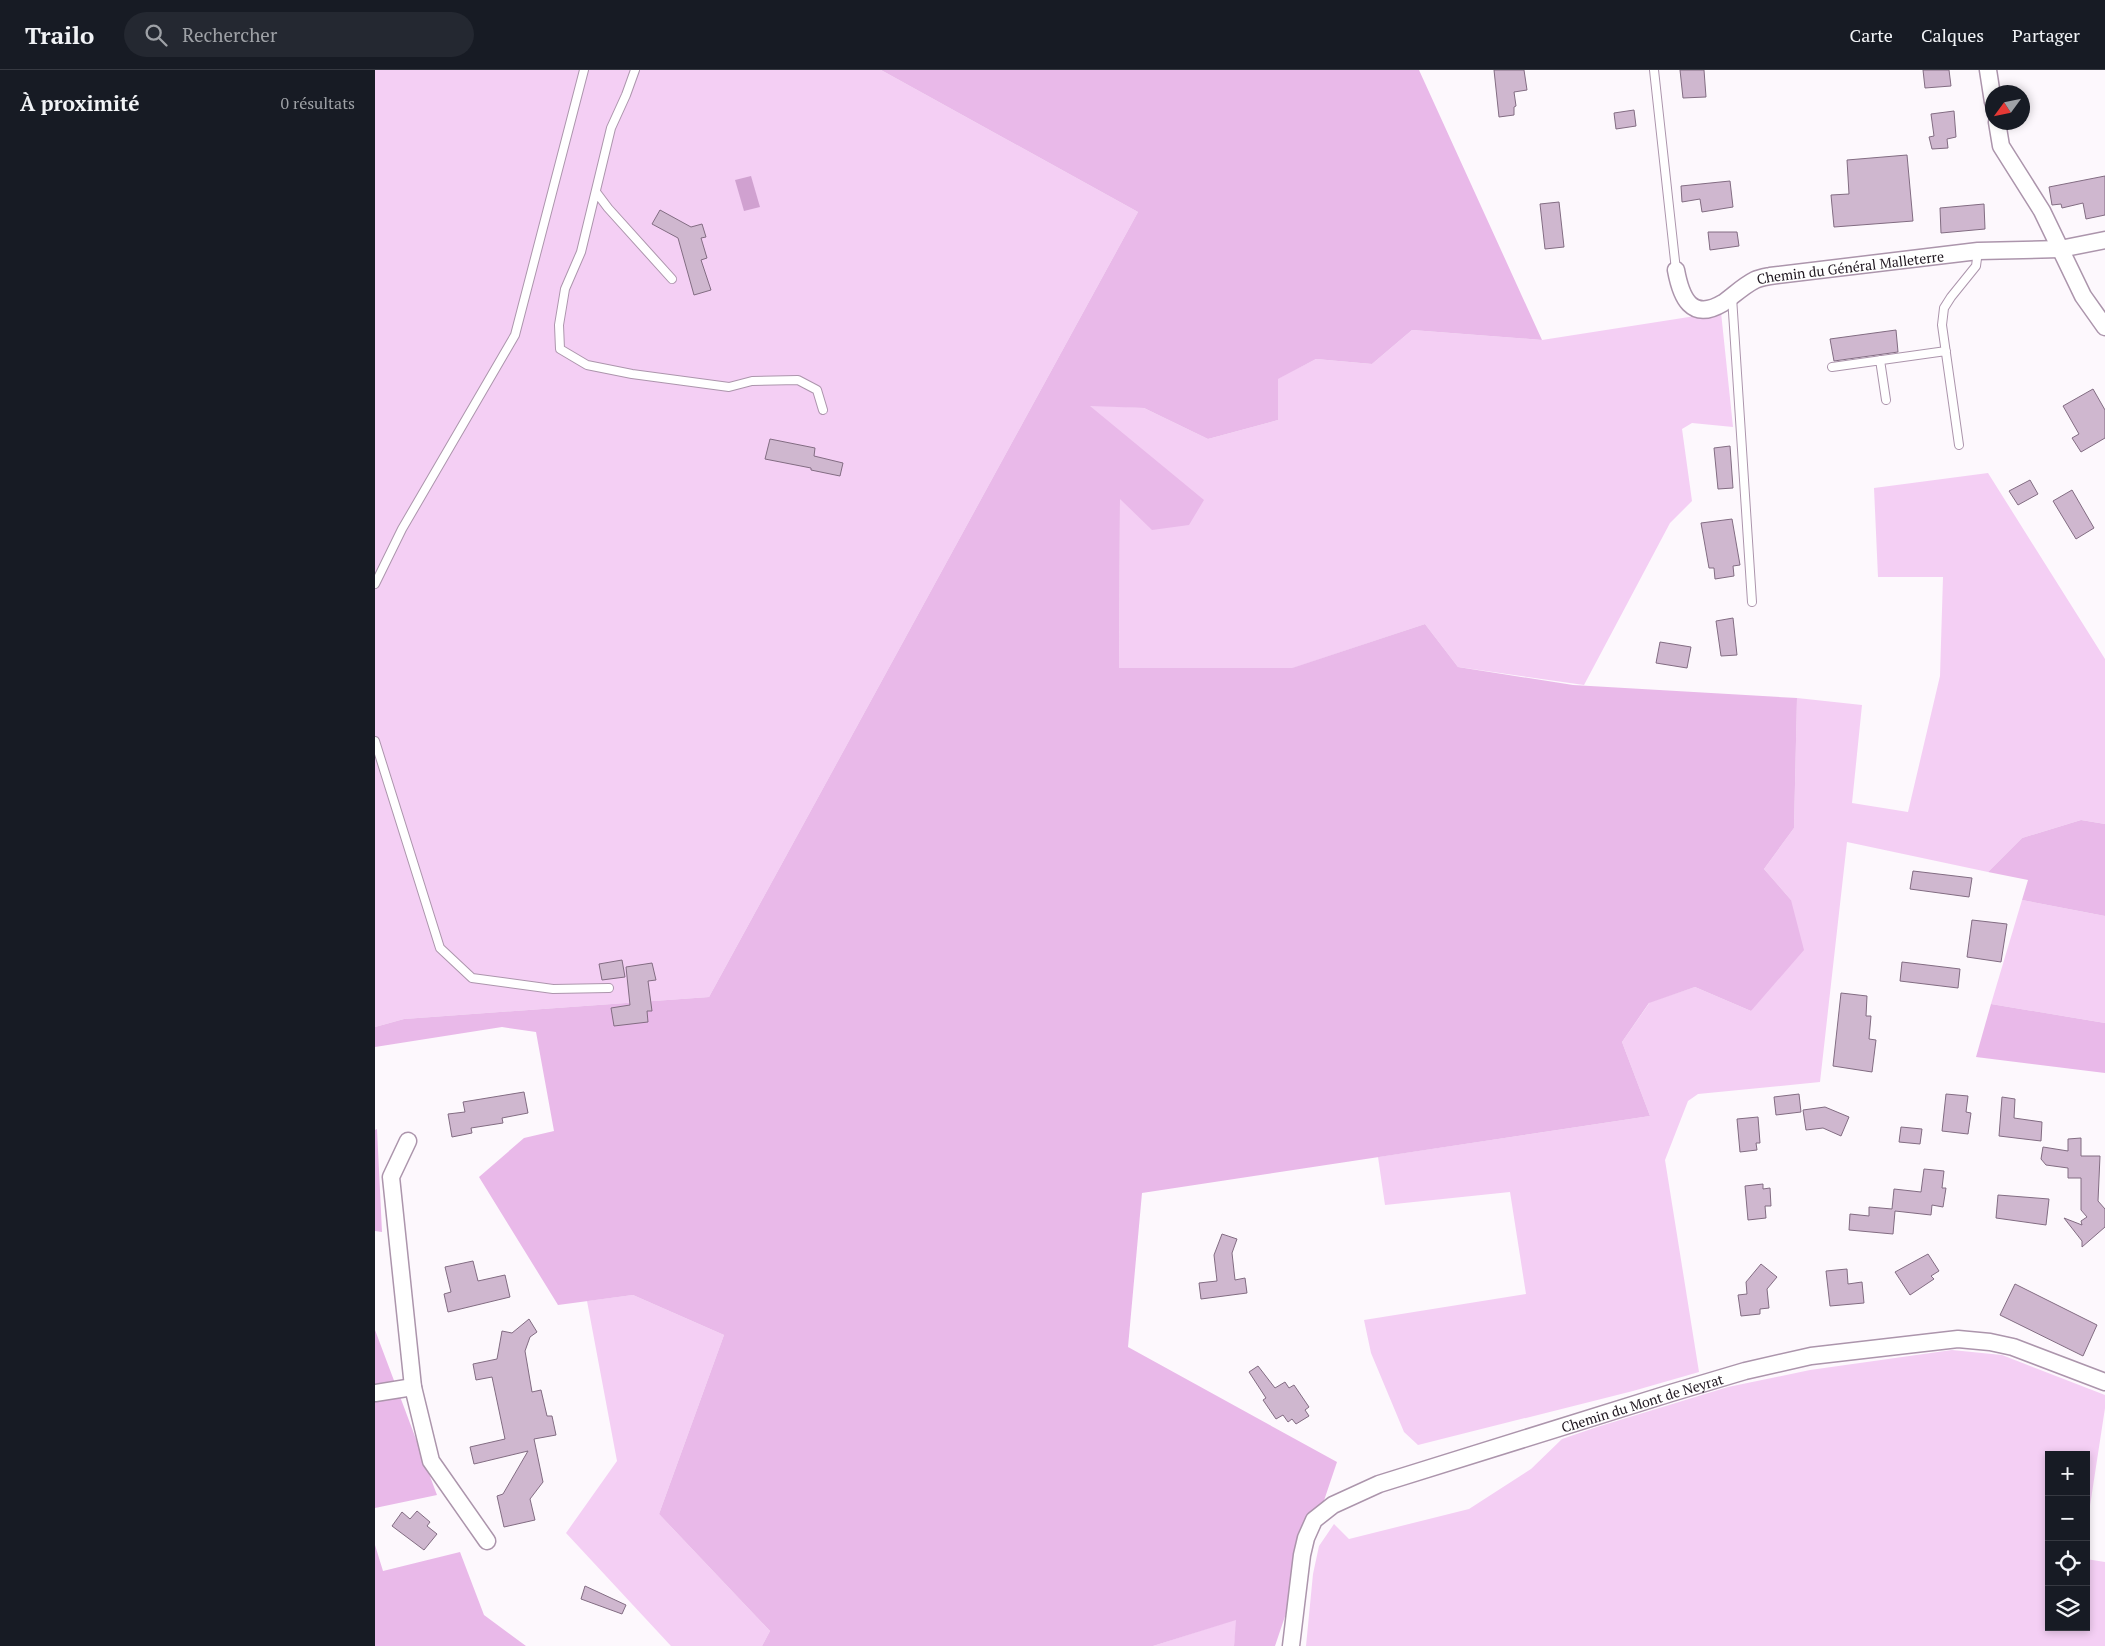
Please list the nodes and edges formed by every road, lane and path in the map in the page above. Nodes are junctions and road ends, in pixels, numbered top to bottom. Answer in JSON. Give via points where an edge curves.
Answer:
{"nodes":[{"id":1,"x":584,"y":70,"type":"edge"},
{"id":2,"x":635,"y":70,"type":"edge"},
{"id":3,"x":1654,"y":70,"type":"edge"},
{"id":4,"x":1988,"y":70,"type":"edge"},
{"id":5,"x":1990,"y":85,"type":"edge"},
{"id":6,"x":1998,"y":130,"type":"edge"},
{"id":7,"x":596,"y":192,"type":"junction"},
{"id":8,"x":2105,"y":240,"type":"edge"},
{"id":9,"x":2060,"y":249,"type":"junction"},
{"id":10,"x":1978,"y":251,"type":"junction"},
{"id":11,"x":1675,"y":270,"type":"joint"},
{"id":12,"x":672,"y":279,"type":"dead end"},
{"id":13,"x":1731,"y":296,"type":"junction"},
{"id":14,"x":2105,"y":327,"type":"edge"},
{"id":15,"x":1946,"y":351,"type":"junction"},
{"id":16,"x":1881,"y":360,"type":"junction"},
{"id":17,"x":1832,"y":367,"type":"dead end"},
{"id":18,"x":1886,"y":400,"type":"dead end"},
{"id":19,"x":823,"y":410,"type":"dead end"},
{"id":20,"x":1959,"y":445,"type":"dead end"},
{"id":21,"x":375,"y":584,"type":"edge"},
{"id":22,"x":1752,"y":602,"type":"dead end"},
{"id":23,"x":375,"y":740,"type":"edge"},
{"id":24,"x":609,"y":988,"type":"dead end"},
{"id":25,"x":408,"y":1142,"type":"dead end"},
{"id":26,"x":2105,"y":1382,"type":"edge"},
{"id":27,"x":413,"y":1387,"type":"junction"},
{"id":28,"x":375,"y":1393,"type":"edge"},
{"id":29,"x":487,"y":1541,"type":"dead end"},
{"id":30,"x":1291,"y":1646,"type":"edge"}],
"edges":[{"from":1,"to":21,"type":"lane","via":[[515,335],[402,530]]},
{"from":2,"to":7,"type":"lane","via":[[611,128]]},
{"from":3,"to":11,"type":"lane"},
{"from":4,"to":5,"type":"street"},
{"from":6,"to":9,"type":"street","via":[[2001,146],[2042,211]]},
{"from":7,"to":12,"type":"lane"},
{"from":7,"to":19,"type":"lane","via":[[581,252],[565,289],[559,325],[561,349],[587,365],[729,387],[752,381],[798,380],[817,390]]},
{"from":8,"to":9,"type":"street","name":"Chemin du Général Malleterre"},
{"from":9,"to":10,"type":"street","name":"Chemin du Général Malleterre"},
{"from":9,"to":14,"type":"street","via":[[2083,296]]},
{"from":10,"to":13,"type":"street","name":"Chemin du Général Malleterre","via":[[1770,276],[1755,280]]},
{"from":10,"to":15,"type":"lane","via":[[1976,266],[1944,308],[1942,325]]},
{"from":11,"to":13,"type":"street","name":"Chemin du Général Malleterre","via":[[1679,290],[1689,305],[1699,310],[1709,309]]},
{"from":13,"to":22,"type":"lane"},
{"from":15,"to":16,"type":"lane"},
{"from":15,"to":20,"type":"lane"},
{"from":16,"to":17,"type":"lane"},
{"from":16,"to":18,"type":"lane"},
{"from":23,"to":24,"type":"lane","via":[[440,948],[472,978],[553,989]]},
{"from":25,"to":27,"type":"street","via":[[391,1177]]},
{"from":26,"to":30,"type":"street","name":"Chemin du Mont de Neyrat","via":[[2013,1347],[1982,1341],[1958,1339],[1811,1356],[1745,1371],[1379,1484],[1333,1506],[1314,1520],[1302,1555]]},
{"from":27,"to":28,"type":"street"},
{"from":27,"to":29,"type":"street","via":[[431,1461]]}]}
